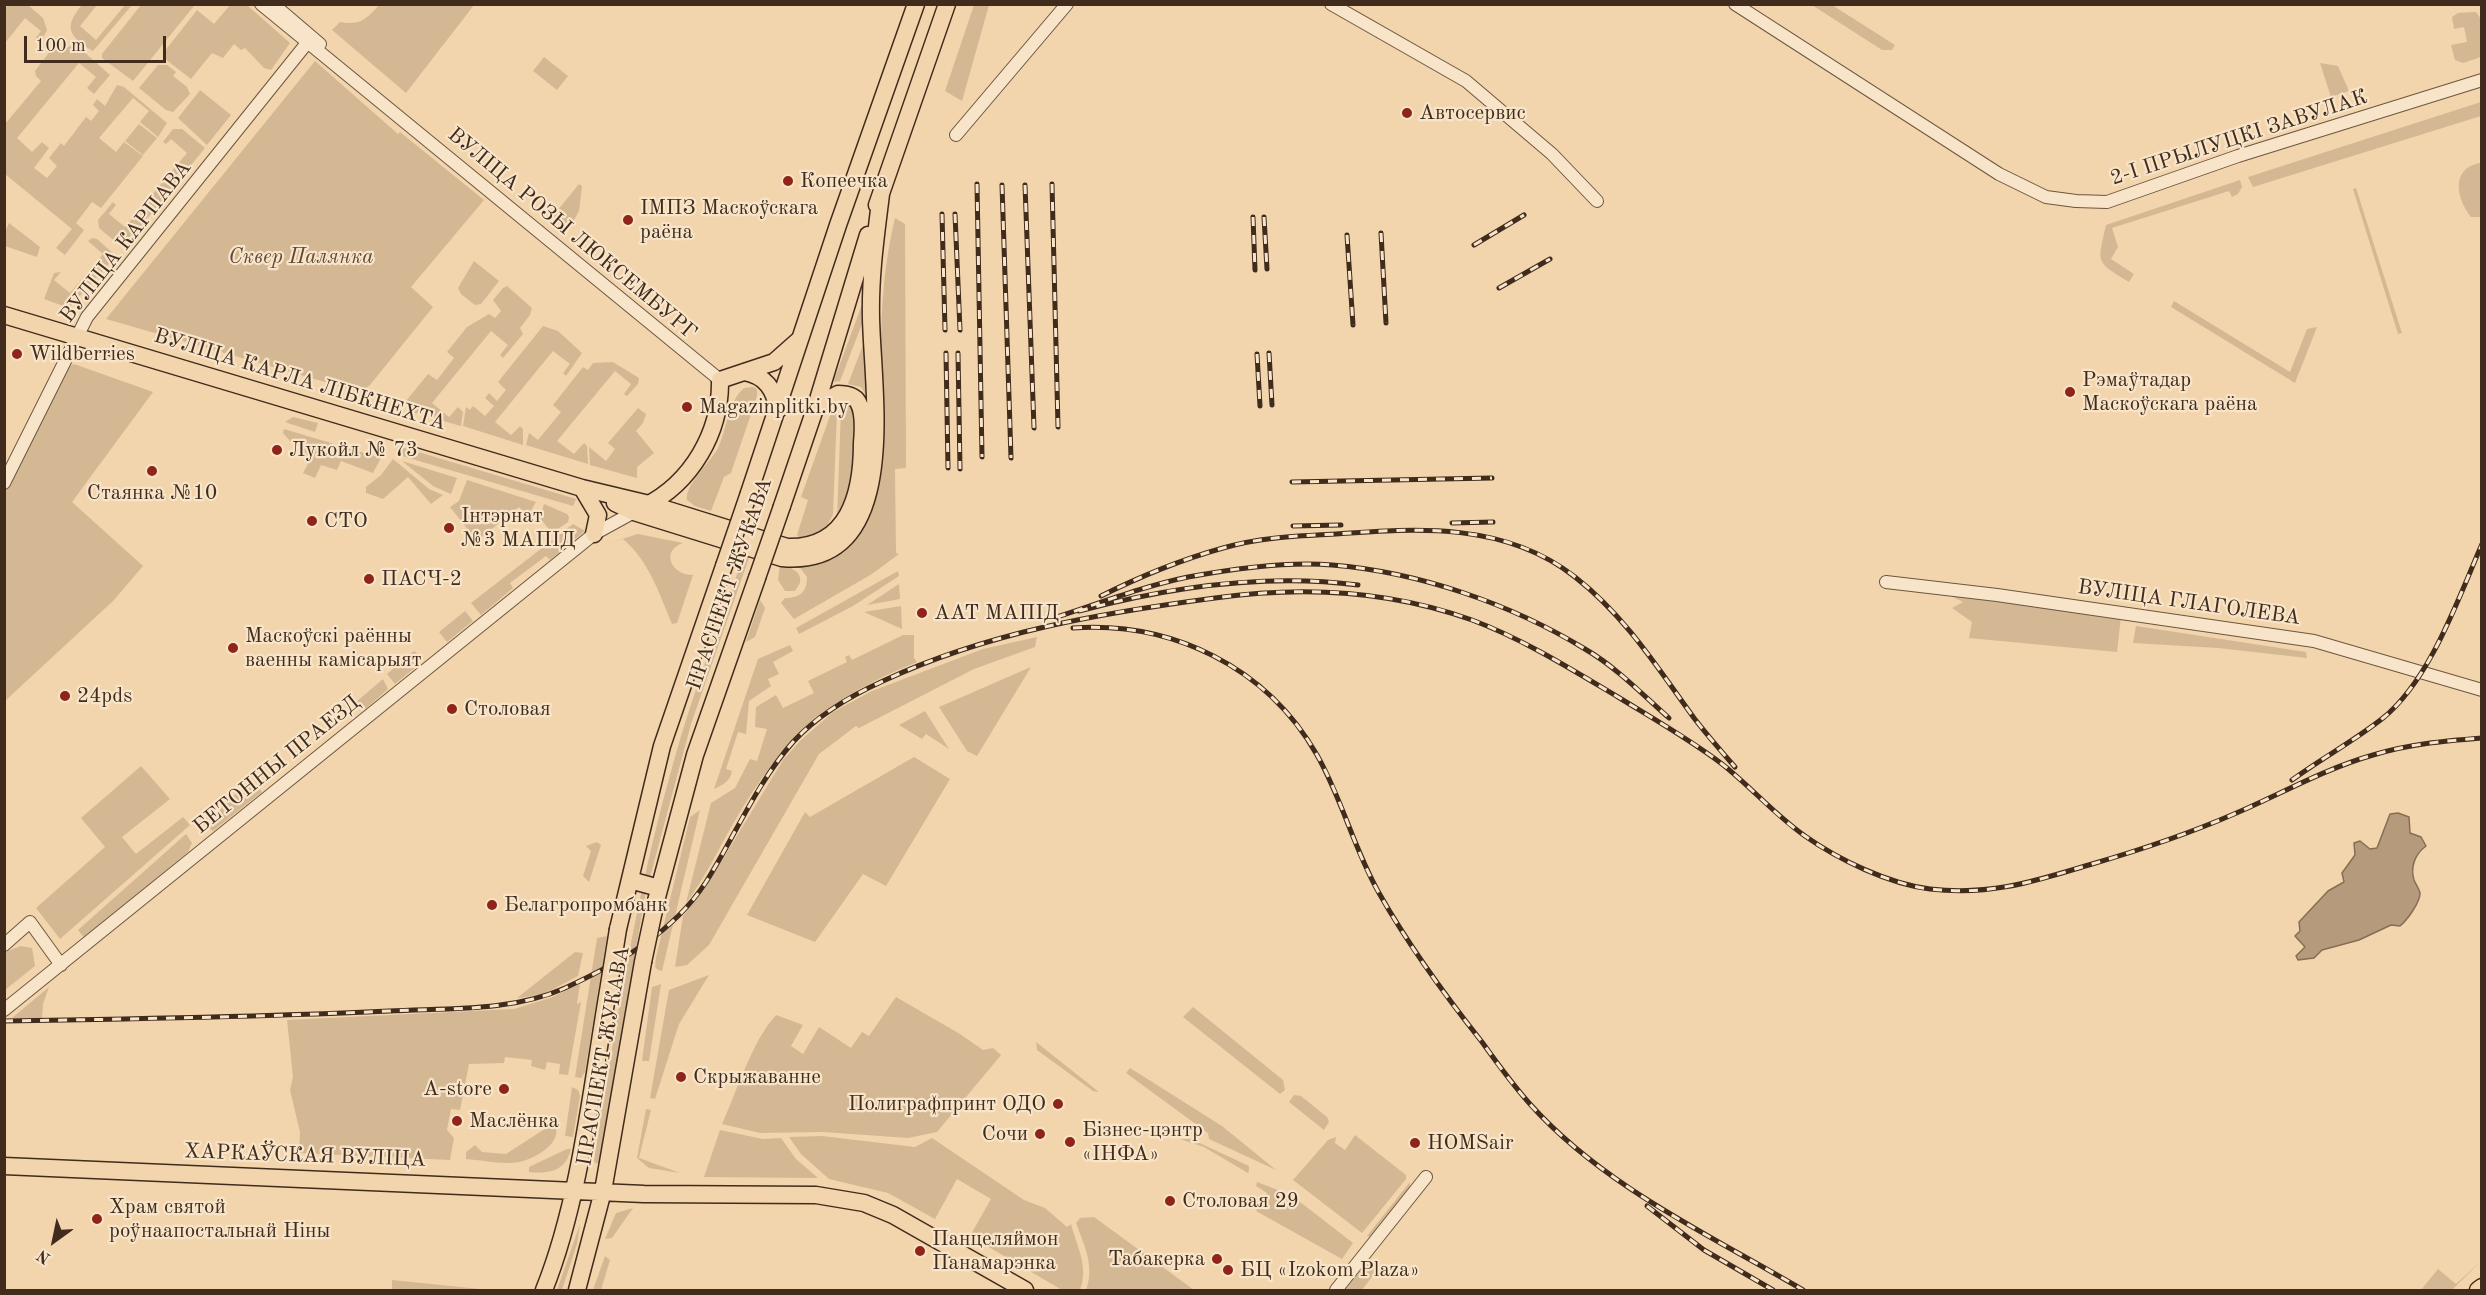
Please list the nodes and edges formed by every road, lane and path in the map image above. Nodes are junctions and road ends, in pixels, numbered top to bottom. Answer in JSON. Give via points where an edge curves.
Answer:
{"nodes":[{"id":1,"x":261,"y":4,"type":"edge"},
{"id":2,"x":273,"y":4,"type":"edge"},
{"id":3,"x":916,"y":4,"type":"edge"},
{"id":4,"x":947,"y":4,"type":"edge"},
{"id":5,"x":1067,"y":4,"type":"edge"},
{"id":6,"x":1331,"y":4,"type":"edge"},
{"id":7,"x":1735,"y":4,"type":"edge"},
{"id":8,"x":307,"y":43,"type":"junction"},
{"id":9,"x":2481,"y":80,"type":"edge"},
{"id":10,"x":400,"y":117,"type":"junction"},
{"id":11,"x":956,"y":135,"type":"dead end"},
{"id":12,"x":881,"y":194,"type":"junction"},
{"id":13,"x":1597,"y":201,"type":"dead end"},
{"id":14,"x":4,"y":315,"type":"edge"},
{"id":15,"x":804,"y":334,"type":"junction"},
{"id":16,"x":75,"y":336,"type":"junction"},
{"id":17,"x":744,"y":372,"type":"junction"},
{"id":18,"x":720,"y":380,"type":"junction"},
{"id":19,"x":816,"y":406,"type":"junction"},
{"id":20,"x":778,"y":410,"type":"junction"},
{"id":21,"x":4,"y":483,"type":"edge"},
{"id":22,"x":582,"y":488,"type":"junction"},
{"id":23,"x":668,"y":493,"type":"junction"},
{"id":24,"x":650,"y":504,"type":"junction"},
{"id":25,"x":674,"y":511,"type":"junction"},
{"id":26,"x":634,"y":512,"type":"junction"},
{"id":27,"x":659,"y":519,"type":"junction"},
{"id":28,"x":594,"y":534,"type":"junction"},
{"id":29,"x":1886,"y":582,"type":"dead end"},
{"id":30,"x":2481,"y":690,"type":"edge"},
{"id":31,"x":630,"y":880,"type":"junction"},
{"id":32,"x":658,"y":894,"type":"junction"},
{"id":33,"x":4,"y":945,"type":"edge"},
{"id":34,"x":61,"y":965,"type":"junction"},
{"id":35,"x":4,"y":1010,"type":"edge"},
{"id":36,"x":4,"y":1166,"type":"edge"},
{"id":37,"x":1426,"y":1177,"type":"dead end"},
{"id":38,"x":573,"y":1190,"type":"junction"},
{"id":39,"x":603,"y":1191,"type":"junction"},
{"id":40,"x":2481,"y":1287,"type":"edge"},
{"id":41,"x":544,"y":1290,"type":"edge"},
{"id":42,"x":577,"y":1290,"type":"edge"},
{"id":43,"x":1025,"y":1290,"type":"edge"},
{"id":44,"x":1336,"y":1290,"type":"edge"},
{"id":45,"x":2478,"y":1290,"type":"edge"}],
"edges":[{"from":1,"to":8,"type":"street","name":"ВУЛІЦА РОЗЫ ЛЮКСЕМБУРГ"},
{"from":2,"to":10,"type":"street","name":"ВУЛІЦА РОЗЫ ЛЮКСЕМБУРГ","via":[[396,107]]},
{"from":3,"to":15,"type":"main road","name":"ПРАСПЕКТ ЖУКАВА"},
{"from":4,"to":12,"type":"main road","name":"ПРАСПЕКТ ЖУКАВА"},
{"from":5,"to":11,"type":"street"},
{"from":6,"to":13,"type":"street","via":[[1466,81],[1552,154]]},
{"from":7,"to":9,"type":"street","name":"2-І ПРЫЛУЦКІ ЗАВУЛАК","via":[[1999,174],[2046,197],[2076,201],[2107,202],[2238,156]]},
{"from":8,"to":10,"type":"street","name":"ВУЛІЦА РОЗЫ ЛЮКСЕМБУРГ"},
{"from":8,"to":16,"type":"street","name":"ВУЛІЦА КАРПАВА"},
{"from":10,"to":18,"type":"street","name":"ВУЛІЦА РОЗЫ ЛЮКСЕМБУРГ"},
{"from":12,"to":19,"type":"main road","name":"ПРАСПЕКТ ЖУКАВА"},
{"from":12,"to":27,"type":"main road","name":"ВУЛІЦА КАРЛА ЛІБКНЕХТА","via":[[871,277],[874,465],[855,527],[822,554],[801,560],[782,558]]},
{"from":14,"to":16,"type":"main road","name":"ВУЛІЦА КАРЛА ЛІБКНЕХТА"},
{"from":15,"to":17,"type":"main road","via":[[780,359]]},
{"from":15,"to":20,"type":"main road","name":"ПРАСПЕКТ ЖУКАВА"},
{"from":16,"to":21,"type":"street","name":"ВУЛІЦА КАРПАВА","via":[[63,368]]},
{"from":16,"to":22,"type":"main road","name":"ВУЛІЦА КАРЛА ЛІБКНЕХТА"},
{"from":17,"to":18,"type":"main road"},
{"from":17,"to":20,"type":"main road","via":[[758,375],[768,384]]},
{"from":18,"to":23,"type":"main road","via":[[716,420],[703,450]]},
{"from":19,"to":25,"type":"main road","name":"ВУЛІЦА КАРЛА ЛІБКНЕХТА","via":[[827,398],[844,394],[854,397],[861,408],[859,482],[848,514],[833,535],[809,546],[787,547]]},
{"from":19,"to":32,"type":"main road","name":"ПРАСПЕКТ ЖУКАВА","bridge":true,"via":[[695,755]]},
{"from":20,"to":31,"type":"main road","name":"ПРАСПЕКТ ЖУКАВА","bridge":true,"via":[[662,746]]},
{"from":22,"to":24,"type":"main road","name":"ВУЛІЦА КАРЛА ЛІБКНЕХТА"},
{"from":22,"to":26,"type":"main road","name":"ВУЛІЦА КАРЛА ЛІБКНЕХТА"},
{"from":22,"to":28,"type":"main road","via":[[598,515]]},
{"from":23,"to":24,"type":"main road"},
{"from":23,"to":25,"type":"main road","via":[[667,500]]},
{"from":24,"to":25,"type":"main road","name":"ВУЛІЦА КАРЛА ЛІБКНЕХТА"},
{"from":24,"to":26,"type":"main road"},
{"from":24,"to":27,"type":"main road","via":[[650,511]]},
{"from":26,"to":27,"type":"main road","name":"ВУЛІЦА КАРЛА ЛІБКНЕХТА"},
{"from":26,"to":28,"type":"street","name":"БЕТОННЫ ПРАЕЗД"},
{"from":28,"to":34,"type":"street","name":"БЕТОННЫ ПРАЕЗД"},
{"from":29,"to":30,"type":"street","name":"ВУЛІЦА ГЛАГОЛЕВА","via":[[2314,641]]},
{"from":31,"to":32,"type":"main road"},
{"from":31,"to":38,"type":"main road","name":"ПРАСПЕКТ ЖУКАВА","bridge":true},
{"from":32,"to":39,"type":"main road","name":"ПРАСПЕКТ ЖУКАВА","bridge":true},
{"from":33,"to":34,"type":"street","via":[[30,922]]},
{"from":34,"to":35,"type":"street","name":"БЕТОННЫ ПРАЕЗД"},
{"from":36,"to":38,"type":"main road","name":"ХАРКАЎСКАЯ ВУЛІЦА"},
{"from":37,"to":44,"type":"street"},
{"from":38,"to":39,"type":"main road","name":"ХАРКАЎСКАЯ ВУЛІЦА"},
{"from":38,"to":41,"type":"main road","name":"ПРАСПЕКТ ЖУКАВА"},
{"from":39,"to":42,"type":"main road","name":"ПРАСПЕКТ ЖУКАВА"},
{"from":39,"to":43,"type":"main road","name":"ХАРКАЎСКАЯ ВУЛІЦА","via":[[816,1195],[864,1203],[893,1215]]},
{"from":40,"to":45,"type":"main road"}]}
